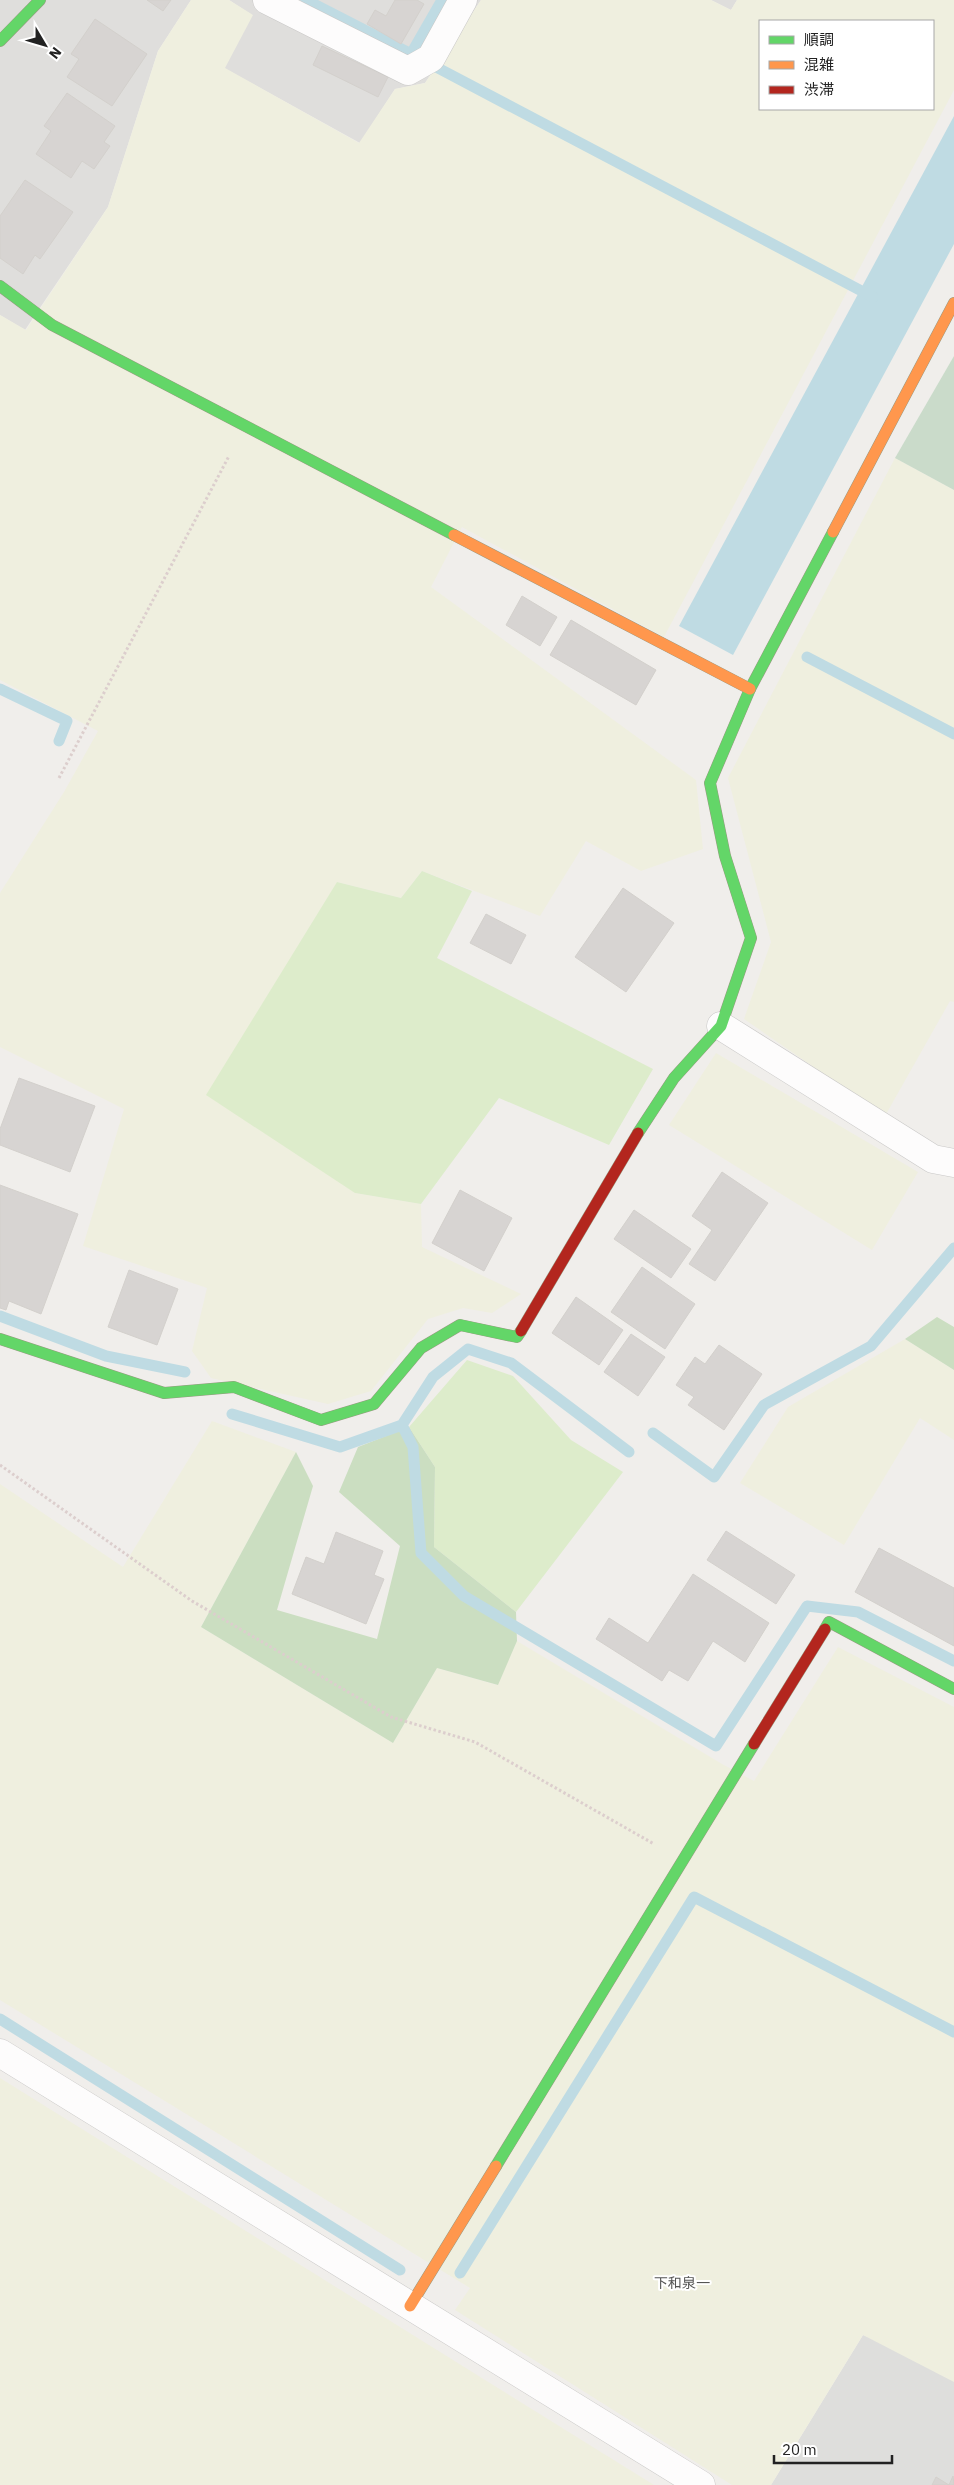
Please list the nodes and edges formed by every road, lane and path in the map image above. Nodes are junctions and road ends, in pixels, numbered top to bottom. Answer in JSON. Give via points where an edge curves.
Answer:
{"nodes":[{"id":1,"x":40,"y":0,"type":"edge"},
{"id":2,"x":267,"y":0,"type":"edge"},
{"id":3,"x":464,"y":0,"type":"edge"},
{"id":4,"x":0,"y":41,"type":"edge"},
{"id":5,"x":0,"y":286,"type":"edge"},
{"id":6,"x":951,"y":316,"type":"edge"},
{"id":7,"x":245,"y":427,"type":"junction"},
{"id":8,"x":750,"y":689,"type":"junction"},
{"id":9,"x":59,"y":778,"type":"dead end"},
{"id":10,"x":721,"y":1026,"type":"junction"},
{"id":11,"x":954,"y":1164,"type":"edge"},
{"id":12,"x":0,"y":1339,"type":"edge"},
{"id":13,"x":0,"y":1465,"type":"edge"},
{"id":14,"x":954,"y":1689,"type":"edge"},
{"id":15,"x":683,"y":1860,"type":"junction"},
{"id":16,"x":0,"y":2053,"type":"edge"},
{"id":17,"x":410,"y":2306,"type":"junction"},
{"id":18,"x":701,"y":2485,"type":"edge"}],
"edges":[{"from":1,"to":4,"type":"street"},
{"from":2,"to":3,"type":"street","via":[[408,71],[431,58]]},
{"from":5,"to":7,"type":"street","via":[[52,325]]},
{"from":6,"to":8,"type":"street"},
{"from":7,"to":8,"type":"street"},
{"from":7,"to":9,"type":"path"},
{"from":8,"to":10,"type":"street","via":[[710,783],[726,856],[751,938]]},
{"from":10,"to":11,"type":"street","via":[[933,1159]]},
{"from":10,"to":12,"type":"street","via":[[674,1078],[622,1158],[517,1337],[460,1325],[421,1348],[374,1404],[321,1420],[234,1387],[164,1393]]},
{"from":13,"to":15,"type":"path","via":[[192,1601],[391,1717],[475,1742]]},
{"from":14,"to":15,"type":"street","via":[[829,1622]]},
{"from":15,"to":17,"type":"street"},
{"from":16,"to":17,"type":"street"},
{"from":17,"to":18,"type":"street"}]}
